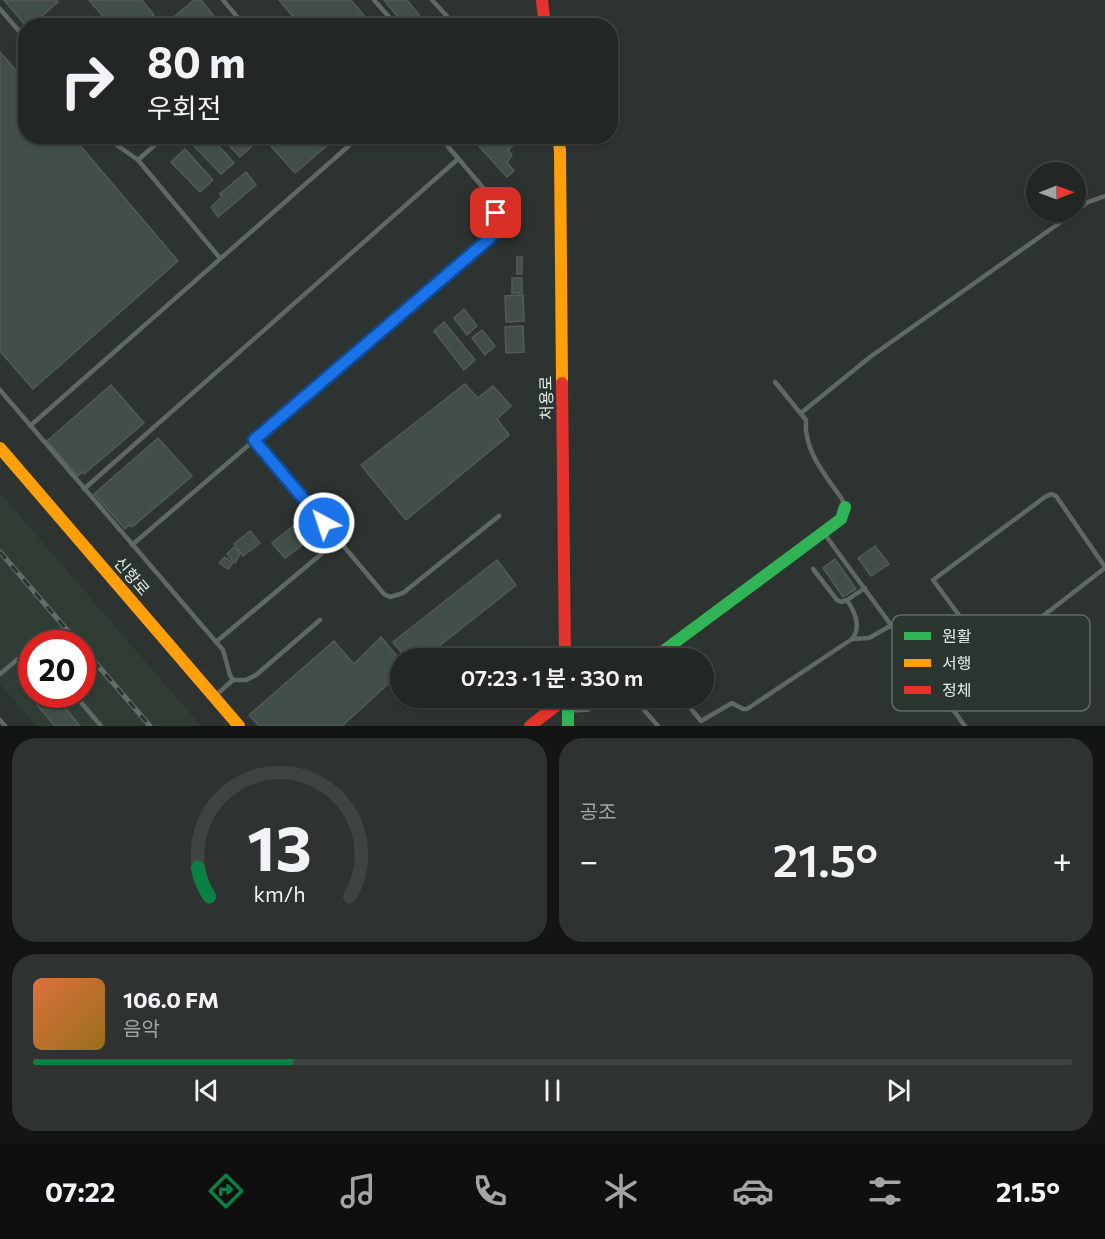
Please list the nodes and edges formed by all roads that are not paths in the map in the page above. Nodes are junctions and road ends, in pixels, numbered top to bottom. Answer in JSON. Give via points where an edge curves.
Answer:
{"nodes":[{"id":1,"x":223,"y":0,"type":"edge"},
{"id":2,"x":374,"y":0,"type":"edge"},
{"id":3,"x":432,"y":0,"type":"edge"},
{"id":4,"x":542,"y":0,"type":"edge"},
{"id":5,"x":0,"y":9,"type":"edge"},
{"id":6,"x":238,"y":18,"type":"edge"},
{"id":7,"x":390,"y":18,"type":"edge"},
{"id":8,"x":449,"y":18,"type":"edge"},
{"id":9,"x":544,"y":18,"type":"edge"},
{"id":10,"x":18,"y":30,"type":"edge"},
{"id":11,"x":116,"y":144,"type":"edge"},
{"id":12,"x":156,"y":144,"type":"edge"},
{"id":13,"x":351,"y":144,"type":"edge"},
{"id":14,"x":446,"y":144,"type":"edge"},
{"id":15,"x":559,"y":144,"type":"edge"},
{"id":16,"x":458,"y":159,"type":"junction"},
{"id":17,"x":138,"y":160,"type":"junction"},
{"id":18,"x":1105,"y":196,"type":"edge"},
{"id":19,"x":1086,"y":204,"type":"edge"},
{"id":20,"x":1060,"y":222,"type":"edge"},
{"id":21,"x":220,"y":258,"type":"junction"},
{"id":22,"x":775,"y":382,"type":"dead end"},
{"id":23,"x":0,"y":390,"type":"edge"},
{"id":24,"x":801,"y":413,"type":"junction"},
{"id":25,"x":30,"y":426,"type":"junction"},
{"id":26,"x":254,"y":440,"type":"junction"},
{"id":27,"x":0,"y":448,"type":"edge"},
{"id":28,"x":84,"y":489,"type":"junction"},
{"id":29,"x":845,"y":507,"type":"joint"},
{"id":30,"x":499,"y":516,"type":"dead end"},
{"id":31,"x":824,"y":532,"type":"junction"},
{"id":32,"x":338,"y":540,"type":"junction"},
{"id":33,"x":132,"y":545,"type":"junction"},
{"id":34,"x":1105,"y":567,"type":"edge"},
{"id":35,"x":813,"y":569,"type":"dead end"},
{"id":36,"x":865,"y":588,"type":"junction"},
{"id":37,"x":847,"y":600,"type":"junction"},
{"id":38,"x":959,"y":615,"type":"edge"},
{"id":39,"x":1044,"y":615,"type":"edge"},
{"id":40,"x":321,"y":620,"type":"dead end"},
{"id":41,"x":892,"y":625,"type":"joint"},
{"id":42,"x":852,"y":639,"type":"junction"},
{"id":43,"x":216,"y":642,"type":"junction"},
{"id":44,"x":565,"y":648,"type":"edge"},
{"id":45,"x":667,"y":648,"type":"edge"},
{"id":46,"x":18,"y":659,"type":"edge"},
{"id":47,"x":0,"y":674,"type":"edge"},
{"id":48,"x":233,"y":680,"type":"junction"},
{"id":49,"x":214,"y":697,"type":"junction"},
{"id":50,"x":86,"y":708,"type":"edge"},
{"id":51,"x":558,"y":708,"type":"edge"},
{"id":52,"x":567,"y":708,"type":"edge"},
{"id":53,"x":642,"y":708,"type":"edge"},
{"id":54,"x":690,"y":708,"type":"edge"},
{"id":55,"x":954,"y":711,"type":"edge"},
{"id":56,"x":0,"y":720,"type":"edge"},
{"id":57,"x":5,"y":726,"type":"edge"},
{"id":58,"x":102,"y":726,"type":"edge"},
{"id":59,"x":239,"y":726,"type":"edge"},
{"id":60,"x":530,"y":726,"type":"edge"},
{"id":61,"x":568,"y":726,"type":"edge"},
{"id":62,"x":658,"y":726,"type":"edge"},
{"id":63,"x":965,"y":726,"type":"edge"}],
"edges":[{"from":1,"to":6,"type":"lane"},
{"from":2,"to":7,"type":"lane"},
{"from":3,"to":8,"type":"lane"},
{"from":4,"to":9,"type":"street"},
{"from":5,"to":10,"type":"lane"},
{"from":11,"to":17,"type":"lane"},
{"from":12,"to":17,"type":"lane"},
{"from":13,"to":21,"type":"lane"},
{"from":14,"to":16,"type":"lane"},
{"from":15,"to":44,"type":"street","name":"처용로"},
{"from":16,"to":26,"type":"lane","via":[[491,197],[496,224],[490,238]]},
{"from":16,"to":28,"type":"lane"},
{"from":17,"to":21,"type":"lane"},
{"from":18,"to":19,"type":"lane"},
{"from":20,"to":24,"type":"lane","via":[[870,357]]},
{"from":21,"to":25,"type":"lane"},
{"from":22,"to":24,"type":"lane"},
{"from":23,"to":25,"type":"lane"},
{"from":24,"to":29,"type":"lane","via":[[814,458]]},
{"from":25,"to":28,"type":"lane"},
{"from":26,"to":32,"type":"lane"},
{"from":26,"to":33,"type":"lane"},
{"from":27,"to":49,"type":"street","name":"신항로"},
{"from":28,"to":33,"type":"lane"},
{"from":29,"to":31,"type":"street","via":[[841,519]]},
{"from":30,"to":32,"type":"lane","via":[[403,593],[390,597]]},
{"from":31,"to":36,"type":"lane"},
{"from":31,"to":45,"type":"street"},
{"from":32,"to":43,"type":"lane"},
{"from":33,"to":43,"type":"lane"},
{"from":34,"to":38,"type":"lane","via":[[1051,494],[933,580]]},
{"from":34,"to":39,"type":"lane"},
{"from":35,"to":37,"type":"lane","via":[[837,600]]},
{"from":36,"to":37,"type":"lane"},
{"from":36,"to":41,"type":"lane"},
{"from":37,"to":42,"type":"lane","via":[[856,613],[856,635]]},
{"from":40,"to":48,"type":"lane","via":[[256,675]]},
{"from":41,"to":42,"type":"lane","via":[[870,638]]},
{"from":42,"to":54,"type":"lane","via":[[747,709],[732,703],[701,721]]},
{"from":43,"to":48,"type":"lane","via":[[223,650]]},
{"from":46,"to":47,"type":"lane"},
{"from":48,"to":49,"type":"lane"},
{"from":49,"to":59,"type":"street","name":"신항로"},
{"from":50,"to":58,"type":"lane"},
{"from":51,"to":60,"type":"street"},
{"from":52,"to":61,"type":"street"},
{"from":53,"to":62,"type":"lane"},
{"from":55,"to":63,"type":"lane"},
{"from":56,"to":57,"type":"lane"}]}
